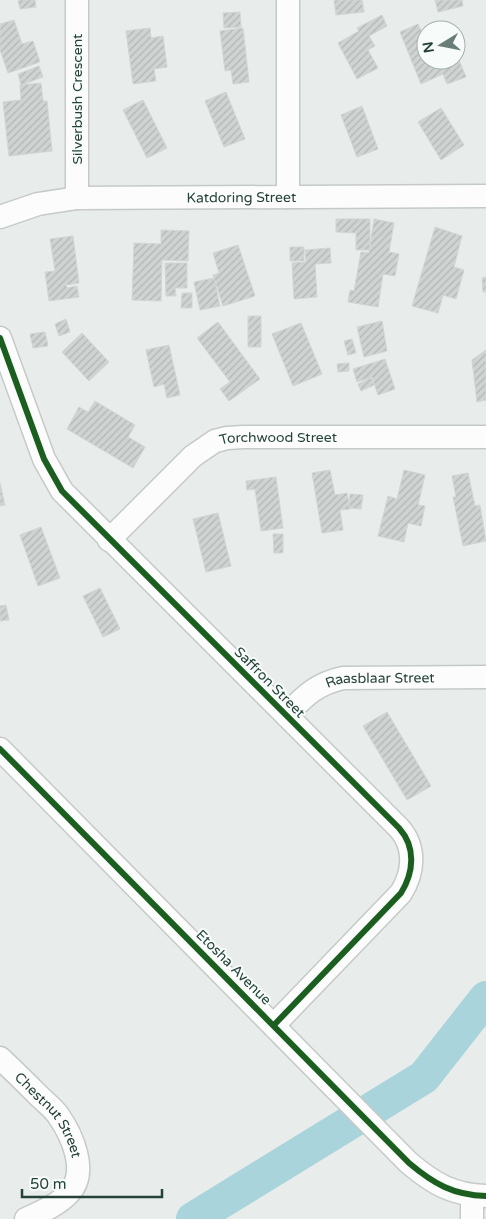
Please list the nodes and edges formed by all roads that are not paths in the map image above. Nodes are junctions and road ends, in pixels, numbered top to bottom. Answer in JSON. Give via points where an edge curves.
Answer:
{"nodes":[{"id":1,"x":77,"y":0,"type":"edge"},
{"id":2,"x":288,"y":0,"type":"edge"},
{"id":3,"x":486,"y":196,"type":"edge"},
{"id":4,"x":288,"y":197,"type":"junction"},
{"id":5,"x":77,"y":198,"type":"junction"},
{"id":6,"x":0,"y":217,"type":"edge"},
{"id":7,"x":1,"y":347,"type":"edge"},
{"id":8,"x":486,"y":437,"type":"edge"},
{"id":9,"x":109,"y":540,"type":"junction"},
{"id":10,"x":486,"y":677,"type":"edge"},
{"id":11,"x":286,"y":715,"type":"junction"},
{"id":12,"x":0,"y":749,"type":"edge"},
{"id":13,"x":274,"y":1025,"type":"junction"},
{"id":14,"x":0,"y":1058,"type":"edge"},
{"id":15,"x":479,"y":1196,"type":"edge"},
{"id":16,"x":26,"y":1219,"type":"edge"},
{"id":17,"x":472,"y":1219,"type":"edge"}],
"edges":[{"from":1,"to":5,"type":"street","name":"Silverbush Crescent"},
{"from":2,"to":4,"type":"street"},
{"from":3,"to":4,"type":"street","name":"Katdoring Street"},
{"from":4,"to":5,"type":"street","name":"Katdoring Street"},
{"from":5,"to":6,"type":"street","name":"Katdoring Street","via":[[43,202]]},
{"from":7,"to":9,"type":"street","name":"Saffron Street","via":[[55,481]]},
{"from":8,"to":9,"type":"street","name":"Torchwood Street","via":[[243,437],[215,441],[181,466]]},
{"from":9,"to":11,"type":"street","name":"Saffron Street"},
{"from":10,"to":11,"type":"street","name":"Raasblaar Street","via":[[343,678],[315,688]]},
{"from":11,"to":13,"type":"street","name":"Saffron Street","via":[[399,828],[407,838],[412,857],[407,883],[401,893]]},
{"from":12,"to":13,"type":"street","name":"Etosha Avenue"},
{"from":13,"to":15,"type":"street","name":"Etosha Avenue","via":[[423,1174],[450,1190]]},
{"from":14,"to":16,"type":"street","name":"Chestnut Street","via":[[57,1114],[68,1132],[78,1167],[70,1192]]},
{"from":15,"to":17,"type":"street"}]}
